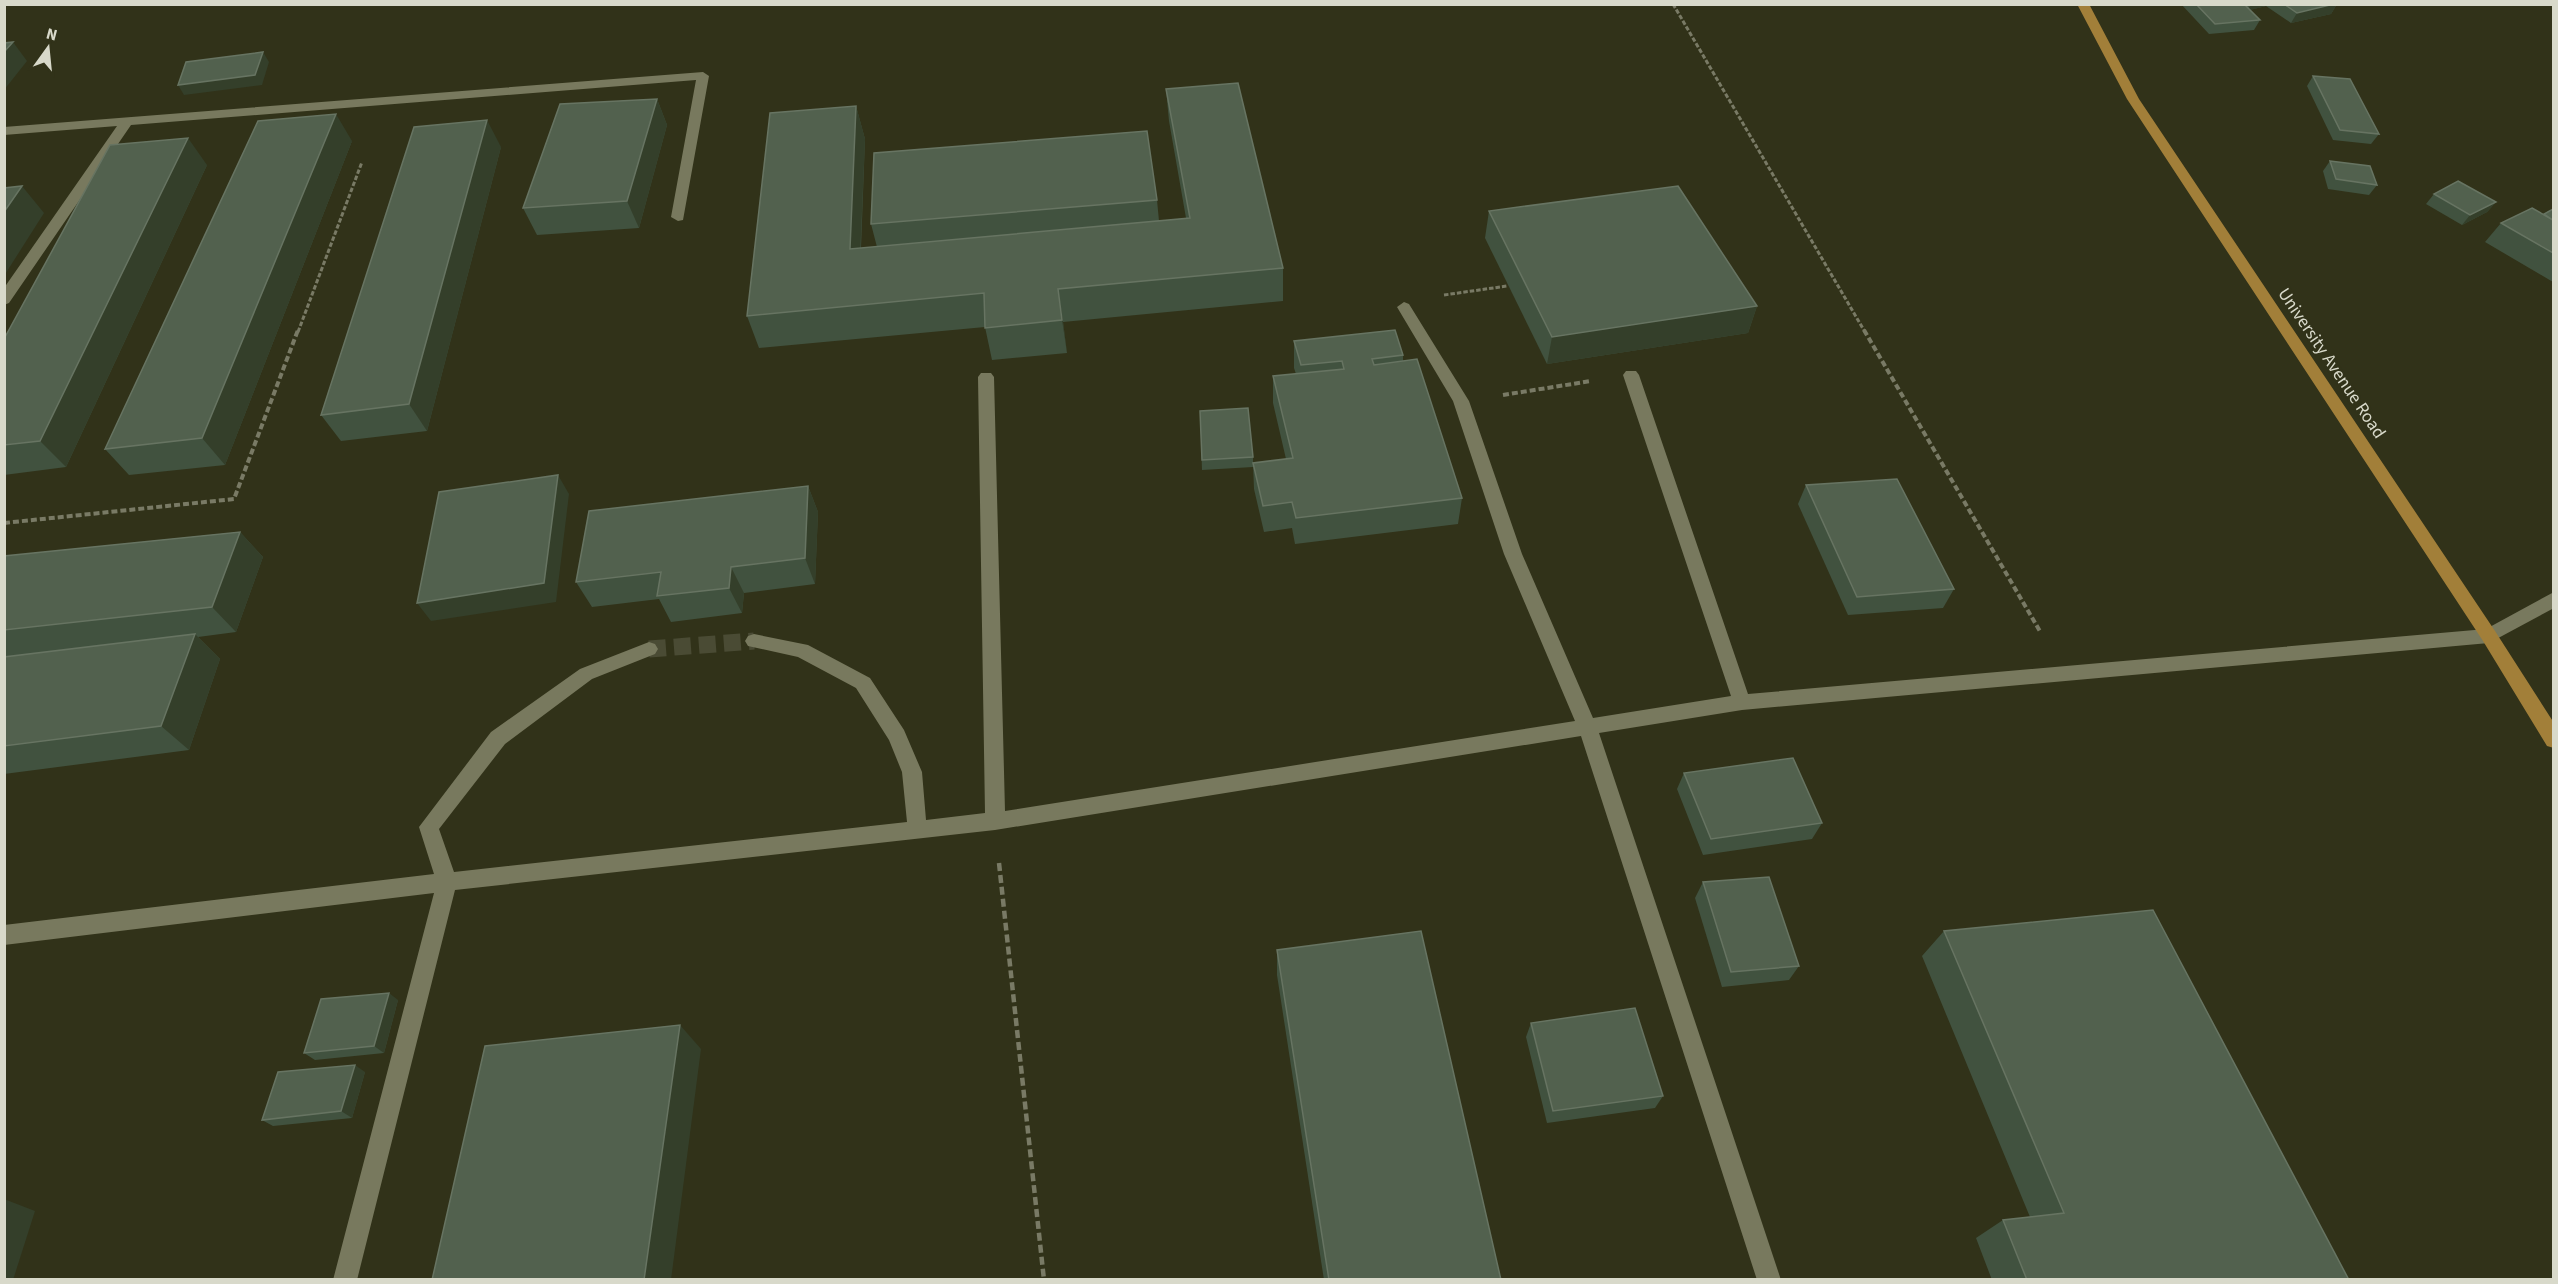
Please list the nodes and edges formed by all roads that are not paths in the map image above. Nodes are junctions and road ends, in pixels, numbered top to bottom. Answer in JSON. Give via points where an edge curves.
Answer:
{"nodes":[{"id":1,"x":2083,"y":4,"type":"edge"},
{"id":2,"x":127,"y":121,"type":"junction"},
{"id":3,"x":4,"y":131,"type":"edge"},
{"id":4,"x":678,"y":217,"type":"dead end"},
{"id":5,"x":4,"y":300,"type":"edge"},
{"id":6,"x":1404,"y":307,"type":"dead end"},
{"id":7,"x":1631,"y":375,"type":"road end"},
{"id":8,"x":986,"y":377,"type":"edge"},
{"id":9,"x":2553,"y":599,"type":"edge"},
{"id":10,"x":2489,"y":636,"type":"junction"},
{"id":11,"x":754,"y":641,"type":"tunnel mouth"},
{"id":12,"x":649,"y":649,"type":"tunnel mouth"},
{"id":13,"x":1742,"y":702,"type":"junction"},
{"id":14,"x":1588,"y":728,"type":"junction"},
{"id":15,"x":2553,"y":740,"type":"edge"},
{"id":16,"x":995,"y":821,"type":"junction"},
{"id":17,"x":917,"y":829,"type":"junction"},
{"id":18,"x":447,"y":882,"type":"junction"},
{"id":19,"x":4,"y":934,"type":"edge"},
{"id":20,"x":345,"y":1280,"type":"edge"},
{"id":21,"x":1769,"y":1280,"type":"edge"}],
"edges":[{"from":1,"to":10,"type":"main road","name":"University Avenue Road","via":[[2133,99]]},
{"from":2,"to":3,"type":"street"},
{"from":2,"to":4,"type":"street","via":[[703,76]]},
{"from":2,"to":5,"type":"street"},
{"from":6,"to":14,"type":"street","via":[[1461,401],[1513,554]]},
{"from":7,"to":13,"type":"street"},
{"from":8,"to":16,"type":"street"},
{"from":9,"to":10,"type":"street"},
{"from":10,"to":13,"type":"street"},
{"from":10,"to":15,"type":"main road","name":"University Avenue Road"},
{"from":11,"to":17,"type":"street","via":[[802,650],[863,683],[897,736],[912,772]]},
{"from":12,"to":18,"type":"street","via":[[586,674],[498,738],[429,827]]},
{"from":13,"to":14,"type":"street"},
{"from":14,"to":16,"type":"street"},
{"from":14,"to":21,"type":"street"},
{"from":16,"to":17,"type":"street"},
{"from":17,"to":18,"type":"street"},
{"from":18,"to":19,"type":"street"},
{"from":18,"to":20,"type":"street"}]}
